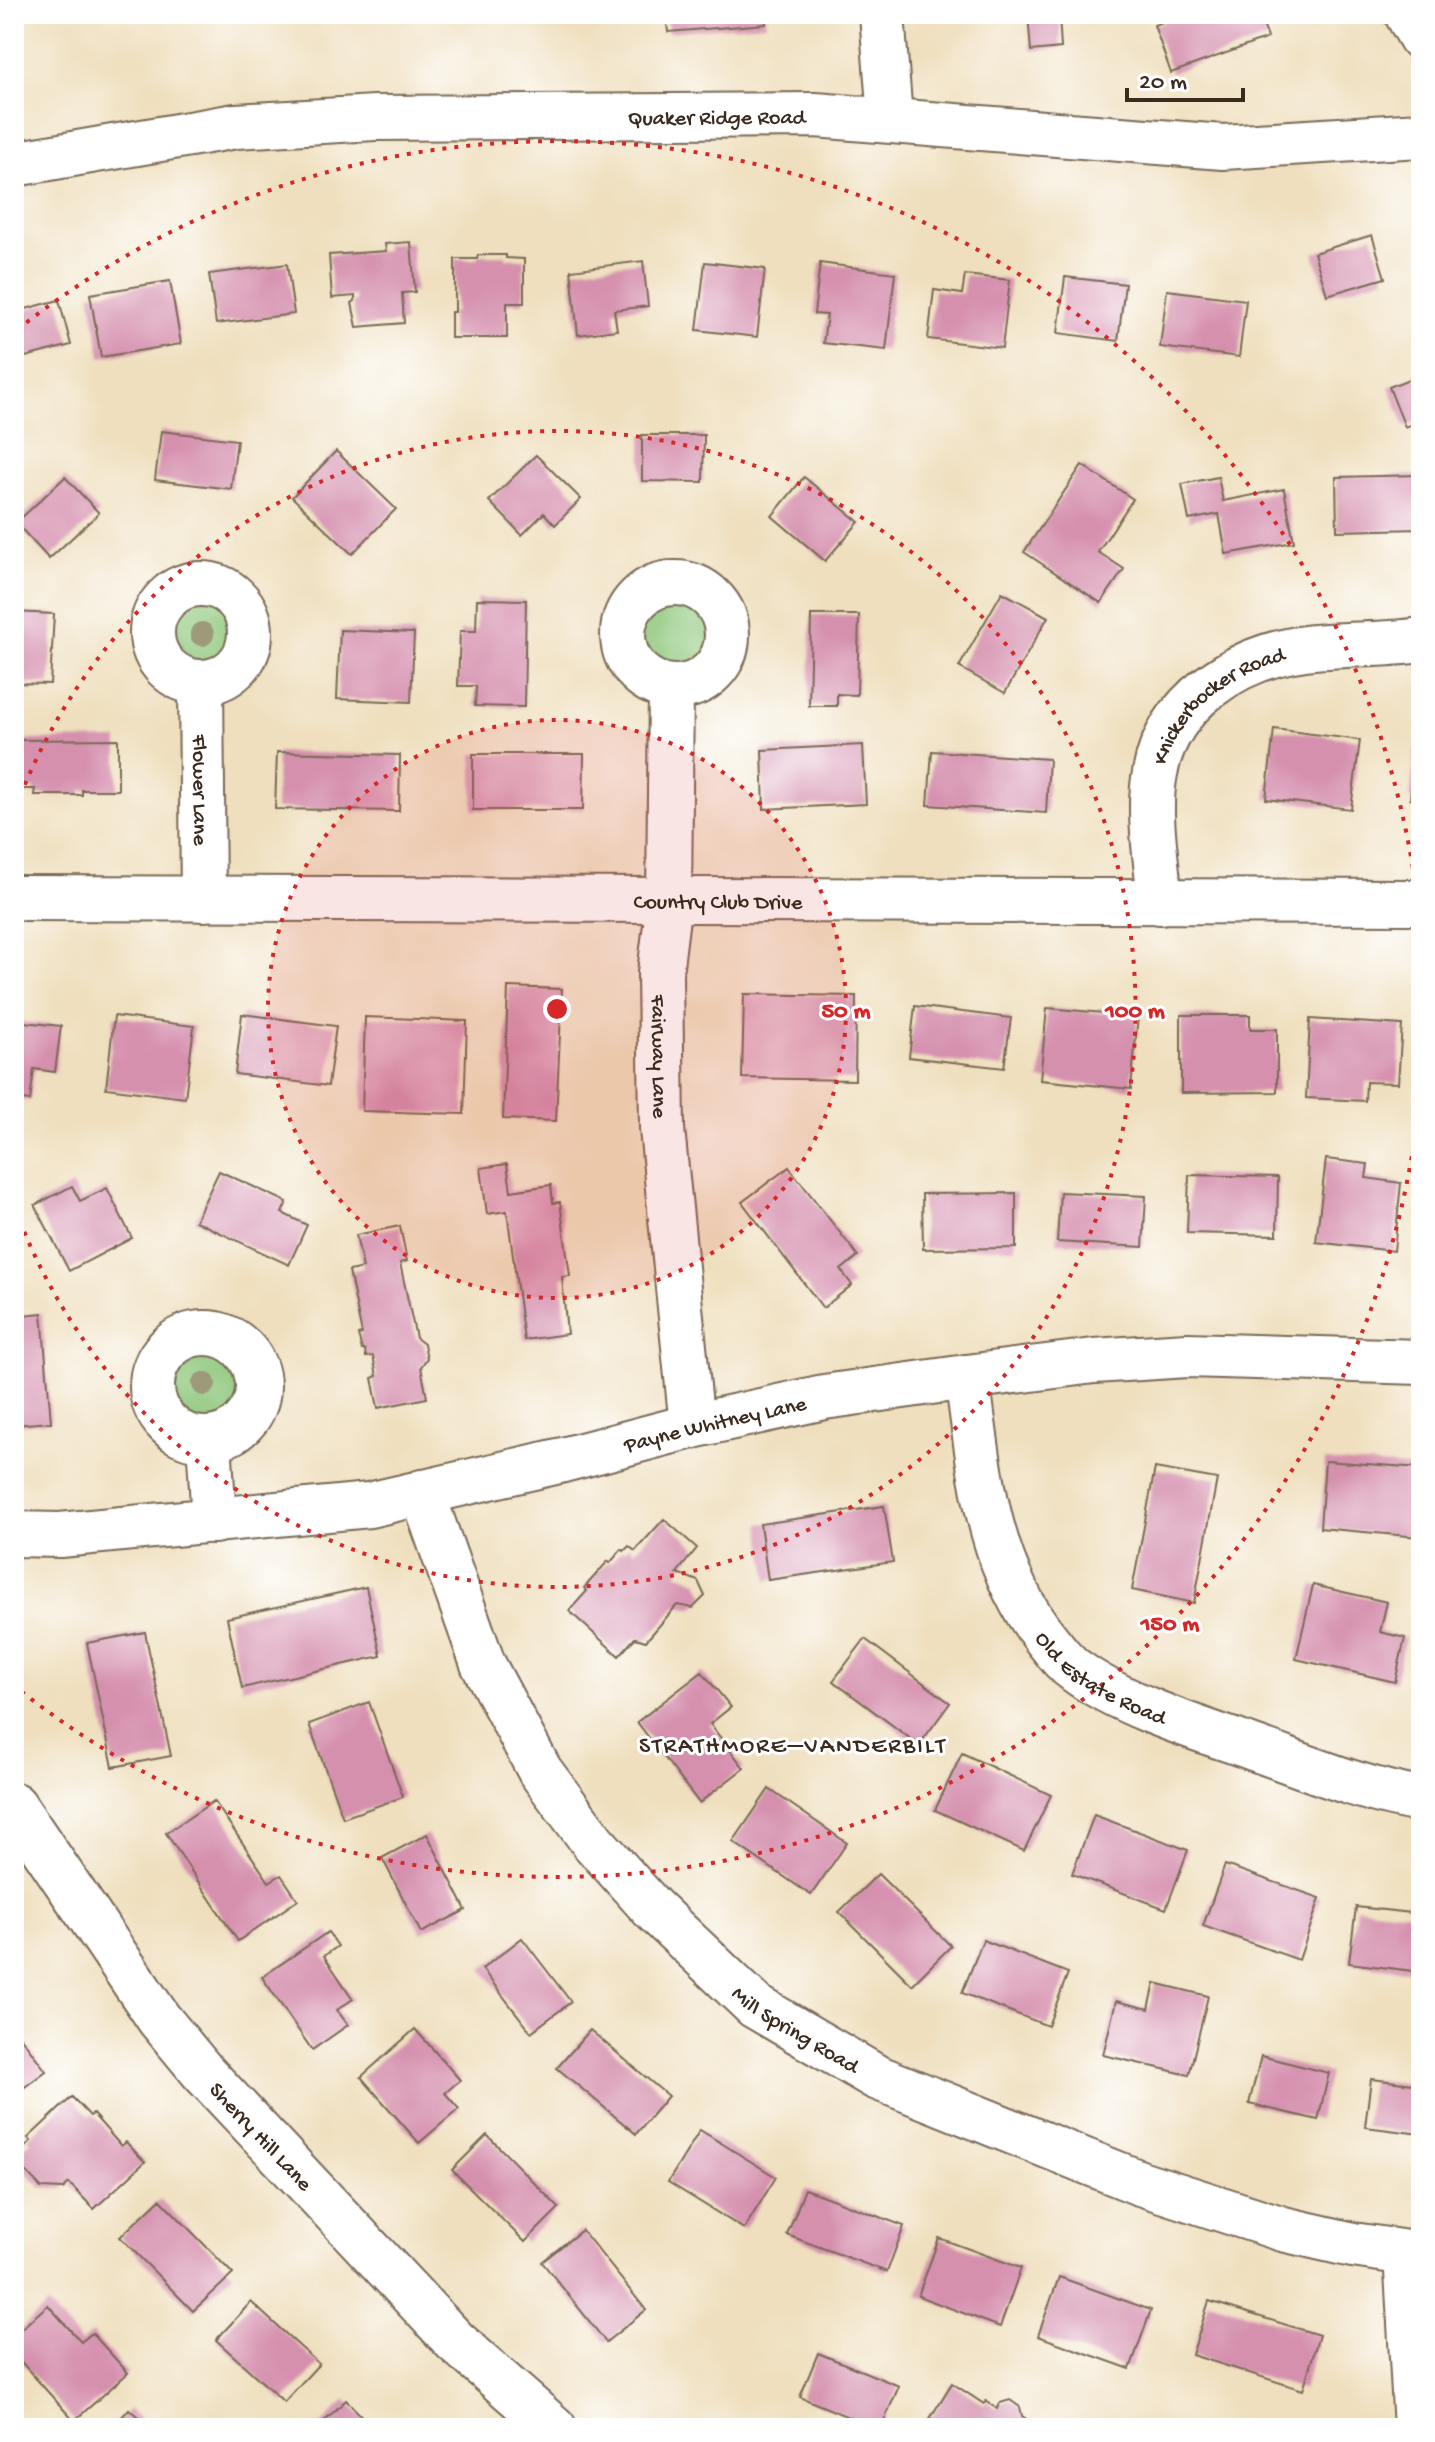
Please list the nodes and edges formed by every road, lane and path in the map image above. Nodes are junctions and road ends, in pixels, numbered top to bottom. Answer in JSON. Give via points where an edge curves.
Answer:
{"nodes":[{"id":1,"x":882,"y":14,"type":"edge"},
{"id":2,"x":1407,"y":14,"type":"edge"},
{"id":3,"x":1421,"y":38,"type":"edge"},
{"id":4,"x":890,"y":119,"type":"junction"},
{"id":5,"x":1421,"y":135,"type":"edge"},
{"id":6,"x":14,"y":164,"type":"edge"},
{"id":7,"x":1421,"y":640,"type":"edge"},
{"id":8,"x":201,"y":682,"type":"dead end"},
{"id":9,"x":671,"y":687,"type":"dead end"},
{"id":10,"x":14,"y":898,"type":"edge"},
{"id":11,"x":203,"y":899,"type":"junction"},
{"id":12,"x":669,"y":901,"type":"junction"},
{"id":13,"x":1160,"y":902,"type":"junction"},
{"id":14,"x":1421,"y":902,"type":"edge"},
{"id":15,"x":1421,"y":1362,"type":"edge"},
{"id":16,"x":967,"y":1377,"type":"junction"},
{"id":17,"x":692,"y":1426,"type":"junction"},
{"id":18,"x":209,"y":1440,"type":"dead end"},
{"id":19,"x":422,"y":1492,"type":"junction"},
{"id":20,"x":214,"y":1521,"type":"junction"},
{"id":21,"x":14,"y":1534,"type":"edge"},
{"id":22,"x":1421,"y":1800,"type":"edge"},
{"id":23,"x":14,"y":1805,"type":"edge"},
{"id":24,"x":1413,"y":2254,"type":"edge"},
{"id":25,"x":554,"y":2428,"type":"edge"},
{"id":26,"x":1416,"y":2428,"type":"edge"}],
"edges":[{"from":1,"to":4,"type":"street"},
{"from":2,"to":3,"type":"street"},
{"from":4,"to":5,"type":"street","name":"Quaker Ridge Road","via":[[1223,147]]},
{"from":4,"to":6,"type":"street","name":"Quaker Ridge Road","via":[[375,118],[236,126]]},
{"from":7,"to":13,"type":"street","name":"Knickerbocker Road","via":[[1304,648],[1268,656],[1201,693],[1161,750],[1155,775]]},
{"from":8,"to":11,"type":"street","name":"Flower Lane"},
{"from":9,"to":12,"type":"street","name":"Fairway Lane"},
{"from":10,"to":11,"type":"street","name":"Country Club Drive"},
{"from":11,"to":12,"type":"street","name":"Country Club Drive"},
{"from":12,"to":13,"type":"street","name":"Country Club Drive"},
{"from":12,"to":17,"type":"street","name":"Fairway Lane","via":[[660,973],[662,1129]]},
{"from":13,"to":14,"type":"street","name":"Country Club Drive"},
{"from":15,"to":16,"type":"street","name":"Payne Whitney Lane","via":[[1187,1355]]},
{"from":16,"to":17,"type":"street","name":"Payne Whitney Lane","via":[[824,1397]]},
{"from":16,"to":22,"type":"street","name":"Old Estate Road","via":[[986,1503],[1010,1582],[1038,1628],[1074,1670],[1121,1697],[1205,1731]]},
{"from":17,"to":19,"type":"street","name":"Payne Whitney Lane"},
{"from":18,"to":20,"type":"street"},
{"from":19,"to":20,"type":"street","name":"Payne Whitney Lane","via":[[369,1505]]},
{"from":19,"to":24,"type":"street","name":"Mill Spring Road","via":[[483,1664],[540,1771],[652,1908],[755,2006],[876,2077],[1140,2183],[1283,2229]]},
{"from":20,"to":21,"type":"street","name":"Payne Whitney Lane"},
{"from":23,"to":25,"type":"street","name":"Sherry Hill Lane","via":[[159,2019],[202,2071],[455,2341]]},
{"from":24,"to":26,"type":"street"}]}
